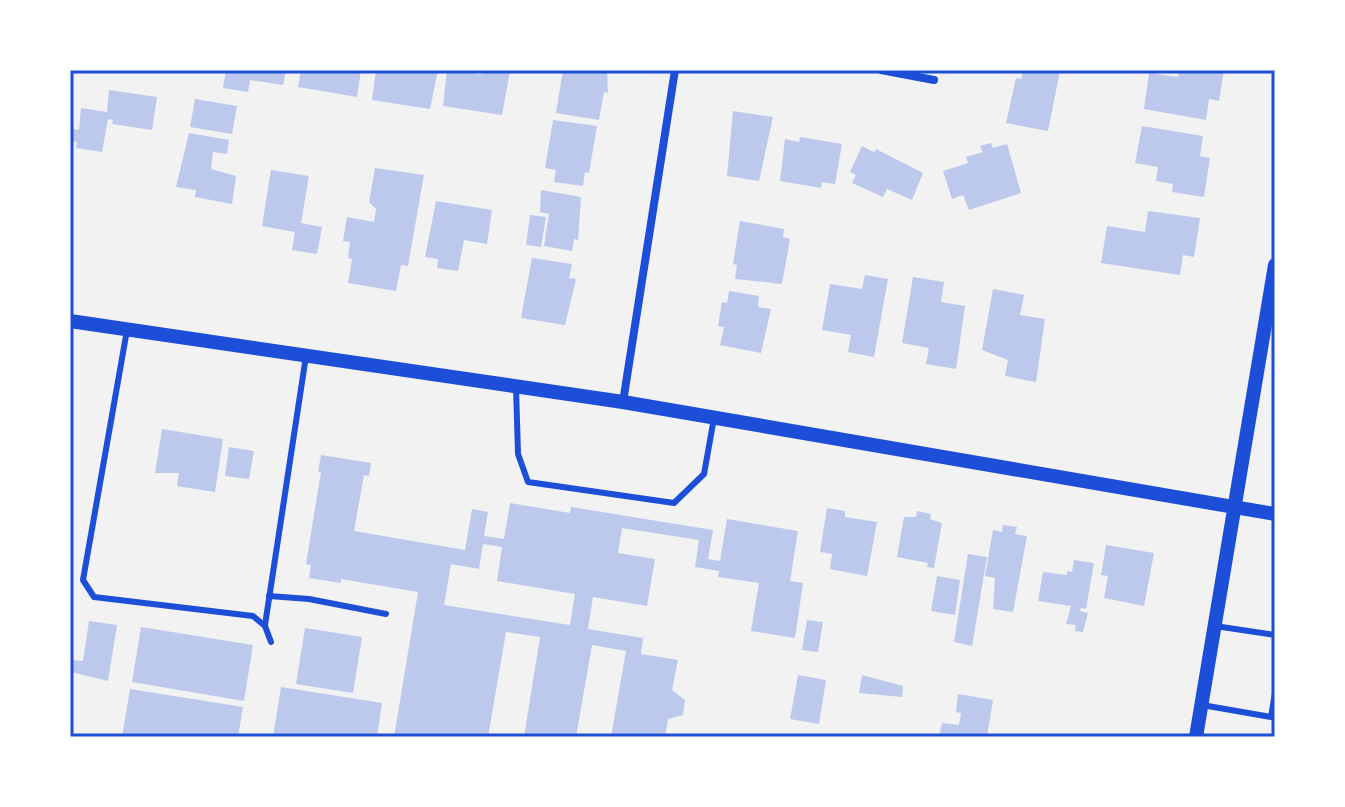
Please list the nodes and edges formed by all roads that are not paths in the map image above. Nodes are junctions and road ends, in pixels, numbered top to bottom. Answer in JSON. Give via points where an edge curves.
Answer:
{"nodes":[{"id":1,"x":675,"y":70,"type":"edge"},
{"id":2,"x":881,"y":70,"type":"edge"},
{"id":3,"x":934,"y":80,"type":"dead end"},
{"id":4,"x":1275,"y":265,"type":"edge"},
{"id":5,"x":70,"y":321,"type":"edge"},
{"id":6,"x":127,"y":330,"type":"junction"},
{"id":7,"x":306,"y":356,"type":"junction"},
{"id":8,"x":516,"y":387,"type":"junction"},
{"id":9,"x":623,"y":402,"type":"junction"},
{"id":10,"x":714,"y":418,"type":"junction"},
{"id":11,"x":1234,"y":508,"type":"junction"},
{"id":12,"x":1275,"y":514,"type":"edge"},
{"id":13,"x":269,"y":596,"type":"junction"},
{"id":14,"x":386,"y":614,"type":"dead end"},
{"id":15,"x":265,"y":626,"type":"junction"},
{"id":16,"x":1214,"y":626,"type":"junction"},
{"id":17,"x":1275,"y":635,"type":"edge"},
{"id":18,"x":271,"y":642,"type":"dead end"},
{"id":19,"x":1275,"y":693,"type":"edge"},
{"id":20,"x":1202,"y":705,"type":"junction"},
{"id":21,"x":1196,"y":737,"type":"edge"}],
"edges":[{"from":1,"to":9,"type":"street"},
{"from":2,"to":3,"type":"street"},
{"from":4,"to":11,"type":"street"},
{"from":5,"to":6,"type":"street"},
{"from":6,"to":7,"type":"street"},
{"from":6,"to":15,"type":"lane","via":[[83,580],[94,597],[253,616]]},
{"from":7,"to":8,"type":"street"},
{"from":7,"to":13,"type":"lane"},
{"from":8,"to":9,"type":"street"},
{"from":8,"to":10,"type":"lane","via":[[518,454],[528,482],[587,492],[674,503],[704,474]]},
{"from":9,"to":10,"type":"street"},
{"from":10,"to":11,"type":"street"},
{"from":11,"to":12,"type":"street"},
{"from":11,"to":16,"type":"street"},
{"from":13,"to":14,"type":"lane"},
{"from":13,"to":15,"type":"lane"},
{"from":15,"to":18,"type":"lane"},
{"from":16,"to":17,"type":"lane"},
{"from":16,"to":20,"type":"street"},
{"from":19,"to":20,"type":"lane","via":[[1271,717]]},
{"from":20,"to":21,"type":"street"}]}
